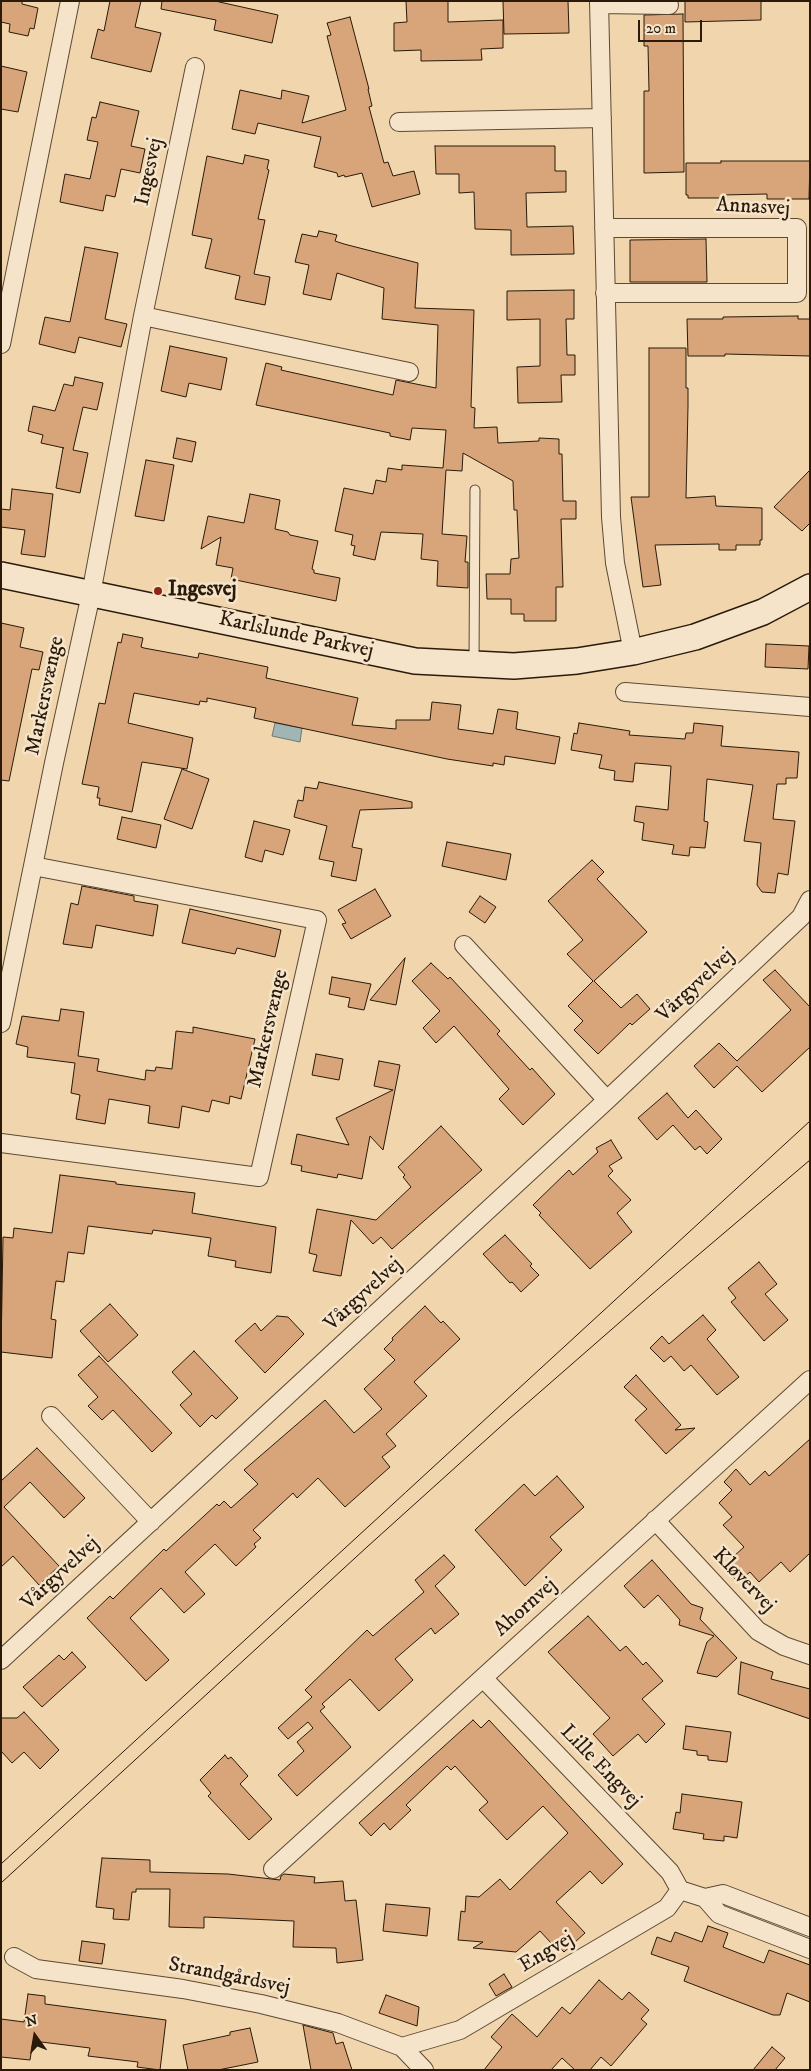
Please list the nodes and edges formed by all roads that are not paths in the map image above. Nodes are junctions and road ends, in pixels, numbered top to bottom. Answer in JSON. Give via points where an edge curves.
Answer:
{"nodes":[{"id":1,"x":70,"y":1,"type":"edge"},
{"id":2,"x":599,"y":2,"type":"edge"},
{"id":3,"x":670,"y":5,"type":"dead end"},
{"id":4,"x":195,"y":67,"type":"dead end"},
{"id":5,"x":602,"y":118,"type":"junction"},
{"id":6,"x":399,"y":122,"type":"dead end"},
{"id":7,"x":604,"y":228,"type":"junction"},
{"id":8,"x":606,"y":293,"type":"junction"},
{"id":9,"x":143,"y":316,"type":"junction"},
{"id":10,"x":1,"y":344,"type":"edge"},
{"id":11,"x":409,"y":372,"type":"dead end"},
{"id":12,"x":475,"y":490,"type":"dead end"},
{"id":13,"x":1,"y":575,"type":"edge"},
{"id":14,"x":810,"y":587,"type":"edge"},
{"id":15,"x":91,"y":594,"type":"junction"},
{"id":16,"x":633,"y":652,"type":"junction"},
{"id":17,"x":474,"y":665,"type":"junction"},
{"id":18,"x":625,"y":692,"type":"dead end"},
{"id":19,"x":810,"y":707,"type":"edge"},
{"id":20,"x":33,"y":866,"type":"junction"},
{"id":21,"x":810,"y":900,"type":"edge"},
{"id":22,"x":464,"y":945,"type":"dead end"},
{"id":23,"x":1,"y":1023,"type":"edge"},
{"id":24,"x":607,"y":1100,"type":"junction"},
{"id":25,"x":1,"y":1143,"type":"edge"},
{"id":26,"x":810,"y":1380,"type":"edge"},
{"id":27,"x":51,"y":1416,"type":"dead end"},
{"id":28,"x":655,"y":1520,"type":"junction"},
{"id":29,"x":151,"y":1522,"type":"junction"},
{"id":30,"x":810,"y":1655,"type":"edge"},
{"id":31,"x":1,"y":1660,"type":"edge"},
{"id":32,"x":483,"y":1678,"type":"junction"},
{"id":33,"x":273,"y":1869,"type":"dead end"},
{"id":34,"x":680,"y":1890,"type":"junction"},
{"id":35,"x":705,"y":1898,"type":"junction"},
{"id":36,"x":810,"y":1927,"type":"edge"},
{"id":37,"x":810,"y":1949,"type":"edge"},
{"id":38,"x":14,"y":1957,"type":"dead end"},
{"id":39,"x":402,"y":2047,"type":"junction"},
{"id":40,"x":424,"y":2070,"type":"edge"}],
"edges":[{"from":1,"to":10,"type":"street"},
{"from":2,"to":3,"type":"street"},
{"from":2,"to":5,"type":"street"},
{"from":4,"to":9,"type":"street","name":"Ingesvej"},
{"from":5,"to":6,"type":"street"},
{"from":5,"to":7,"type":"street"},
{"from":7,"to":8,"type":"street"},
{"from":7,"to":8,"type":"street","name":"Annasvej","via":[[797,228],[797,293]]},
{"from":8,"to":16,"type":"street","via":[[614,563]]},
{"from":9,"to":11,"type":"street"},
{"from":9,"to":15,"type":"street","name":"Ingesvej"},
{"from":12,"to":17,"type":"lane"},
{"from":13,"to":15,"type":"street","name":"Karlslunde Parkvej"},
{"from":14,"to":16,"type":"street","name":"Karlslunde Parkvej","via":[[763,612],[695,637]]},
{"from":15,"to":17,"type":"street","name":"Karlslunde Parkvej","via":[[415,661]]},
{"from":15,"to":20,"type":"street","name":"Markersvænge"},
{"from":16,"to":17,"type":"street","name":"Karlslunde Parkvej","via":[[577,661],[514,666]]},
{"from":18,"to":19,"type":"street"},
{"from":20,"to":23,"type":"street","name":"Markersvænge"},
{"from":20,"to":25,"type":"street","name":"Markersvænge","via":[[317,920],[259,1177]]},
{"from":21,"to":24,"type":"street","name":"Vårgyvelvej","via":[[801,917]]},
{"from":22,"to":24,"type":"street"},
{"from":24,"to":29,"type":"street","name":"Vårgyvelvej"},
{"from":26,"to":28,"type":"street","name":"Ahornvej"},
{"from":27,"to":29,"type":"street"},
{"from":28,"to":30,"type":"street","name":"Kløvervej","via":[[758,1631],[784,1646]]},
{"from":28,"to":32,"type":"street","name":"Ahornvej"},
{"from":29,"to":31,"type":"street","name":"Vårgyvelvej"},
{"from":32,"to":33,"type":"street","name":"Ahornvej"},
{"from":32,"to":34,"type":"street","name":"Lille Engvej","via":[[670,1872]]},
{"from":34,"to":35,"type":"street"},
{"from":34,"to":39,"type":"street","name":"Engvej","via":[[667,1908],[460,2030]]},
{"from":35,"to":36,"type":"street","via":[[723,1894]]},
{"from":35,"to":37,"type":"street","via":[[719,1914]]},
{"from":38,"to":39,"type":"street","name":"Strandgårdsvej","via":[[36,1969],[184,1989],[261,2004],[338,2023]]},
{"from":39,"to":40,"type":"street","name":"Strandgårdsvej"}]}
